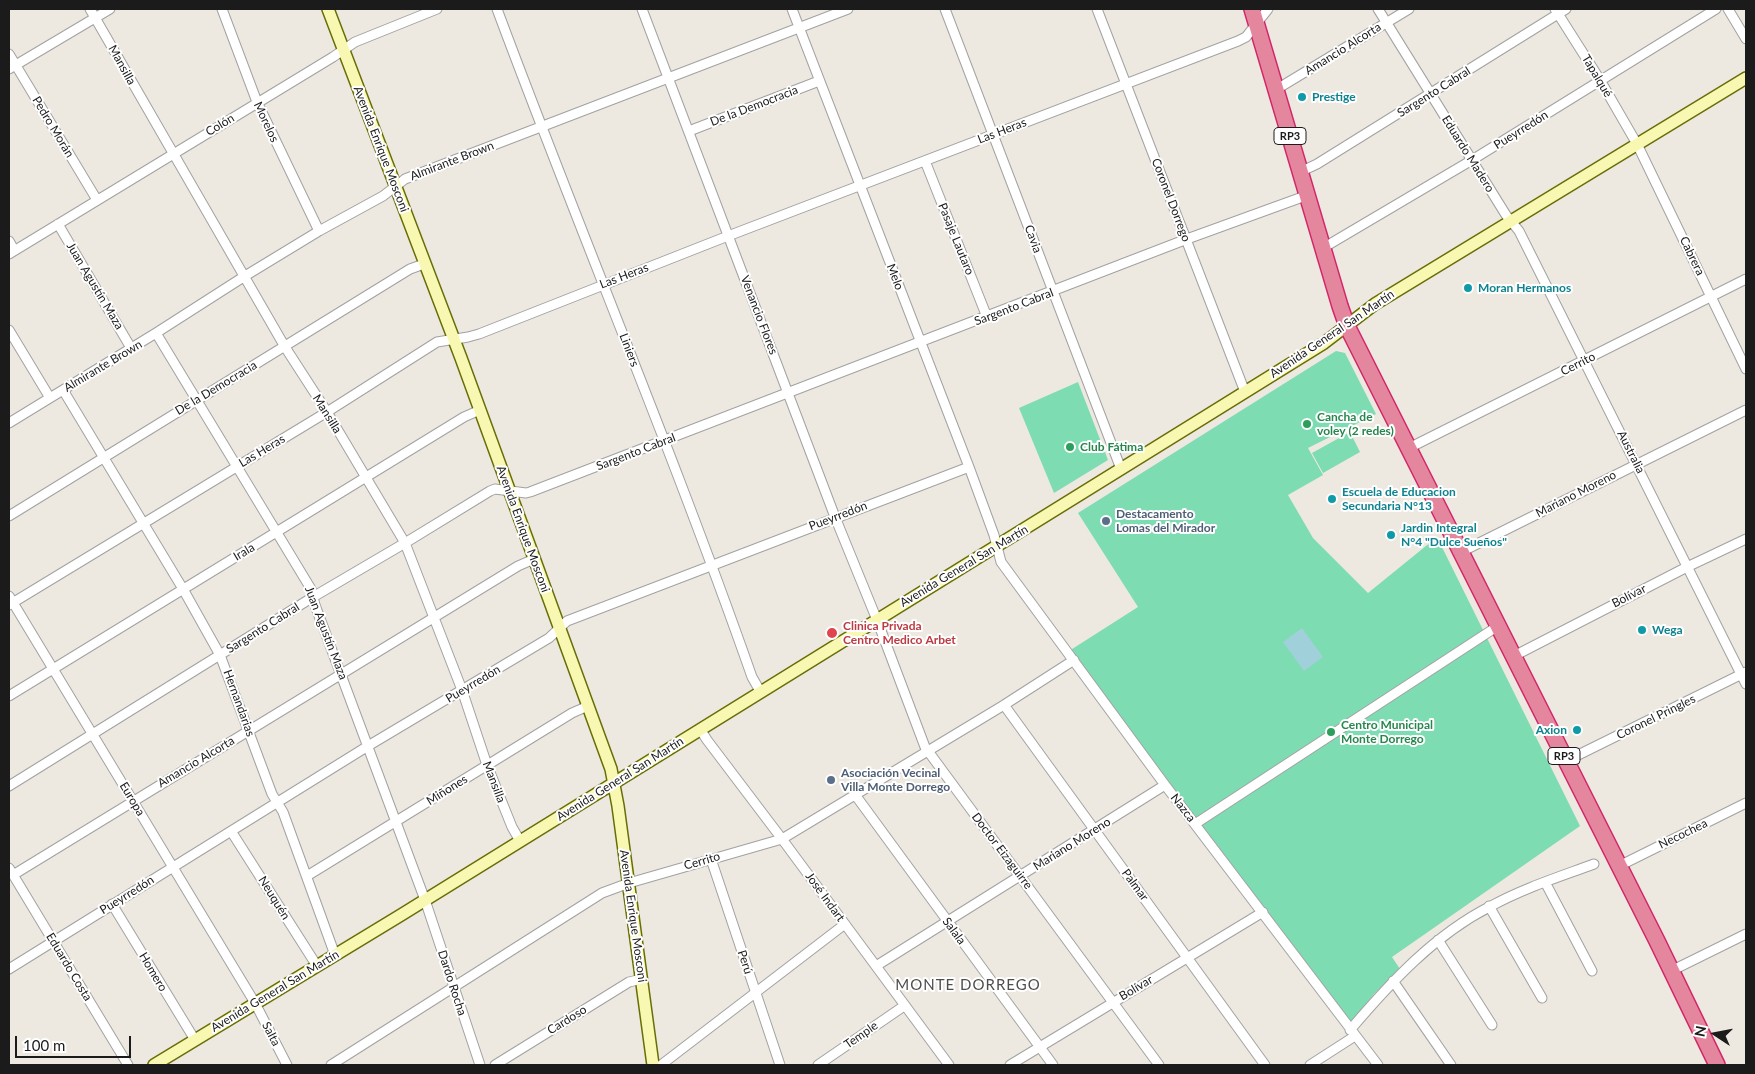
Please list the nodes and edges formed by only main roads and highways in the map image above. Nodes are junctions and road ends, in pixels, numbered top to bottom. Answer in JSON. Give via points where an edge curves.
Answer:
{"nodes":[{"id":1,"x":328,"y":9,"type":"edge"},
{"id":2,"x":1252,"y":9,"type":"edge"},
{"id":3,"x":1746,"y":78,"type":"edge"},
{"id":4,"x":1347,"y":326,"type":"junction"},
{"id":5,"x":614,"y":782,"type":"junction"},
{"id":6,"x":154,"y":1065,"type":"edge"},
{"id":7,"x":653,"y":1065,"type":"edge"},
{"id":8,"x":1717,"y":1065,"type":"edge"}],
"edges":[{"from":1,"to":5,"type":"main road","name":"Avenida Enrique Mosconi","via":[[480,410]]},
{"from":2,"to":4,"type":"highway","number":"RP3"},
{"from":3,"to":4,"type":"main road","name":"Avenida General San Martín","via":[[1375,304]]},
{"from":4,"to":5,"type":"main road","name":"Avenida General San Martín"},
{"from":4,"to":8,"type":"highway","number":"RP3"},
{"from":5,"to":6,"type":"main road","name":"Avenida General San Martín"},
{"from":5,"to":7,"type":"main road","name":"Avenida Enrique Mosconi"}]}
